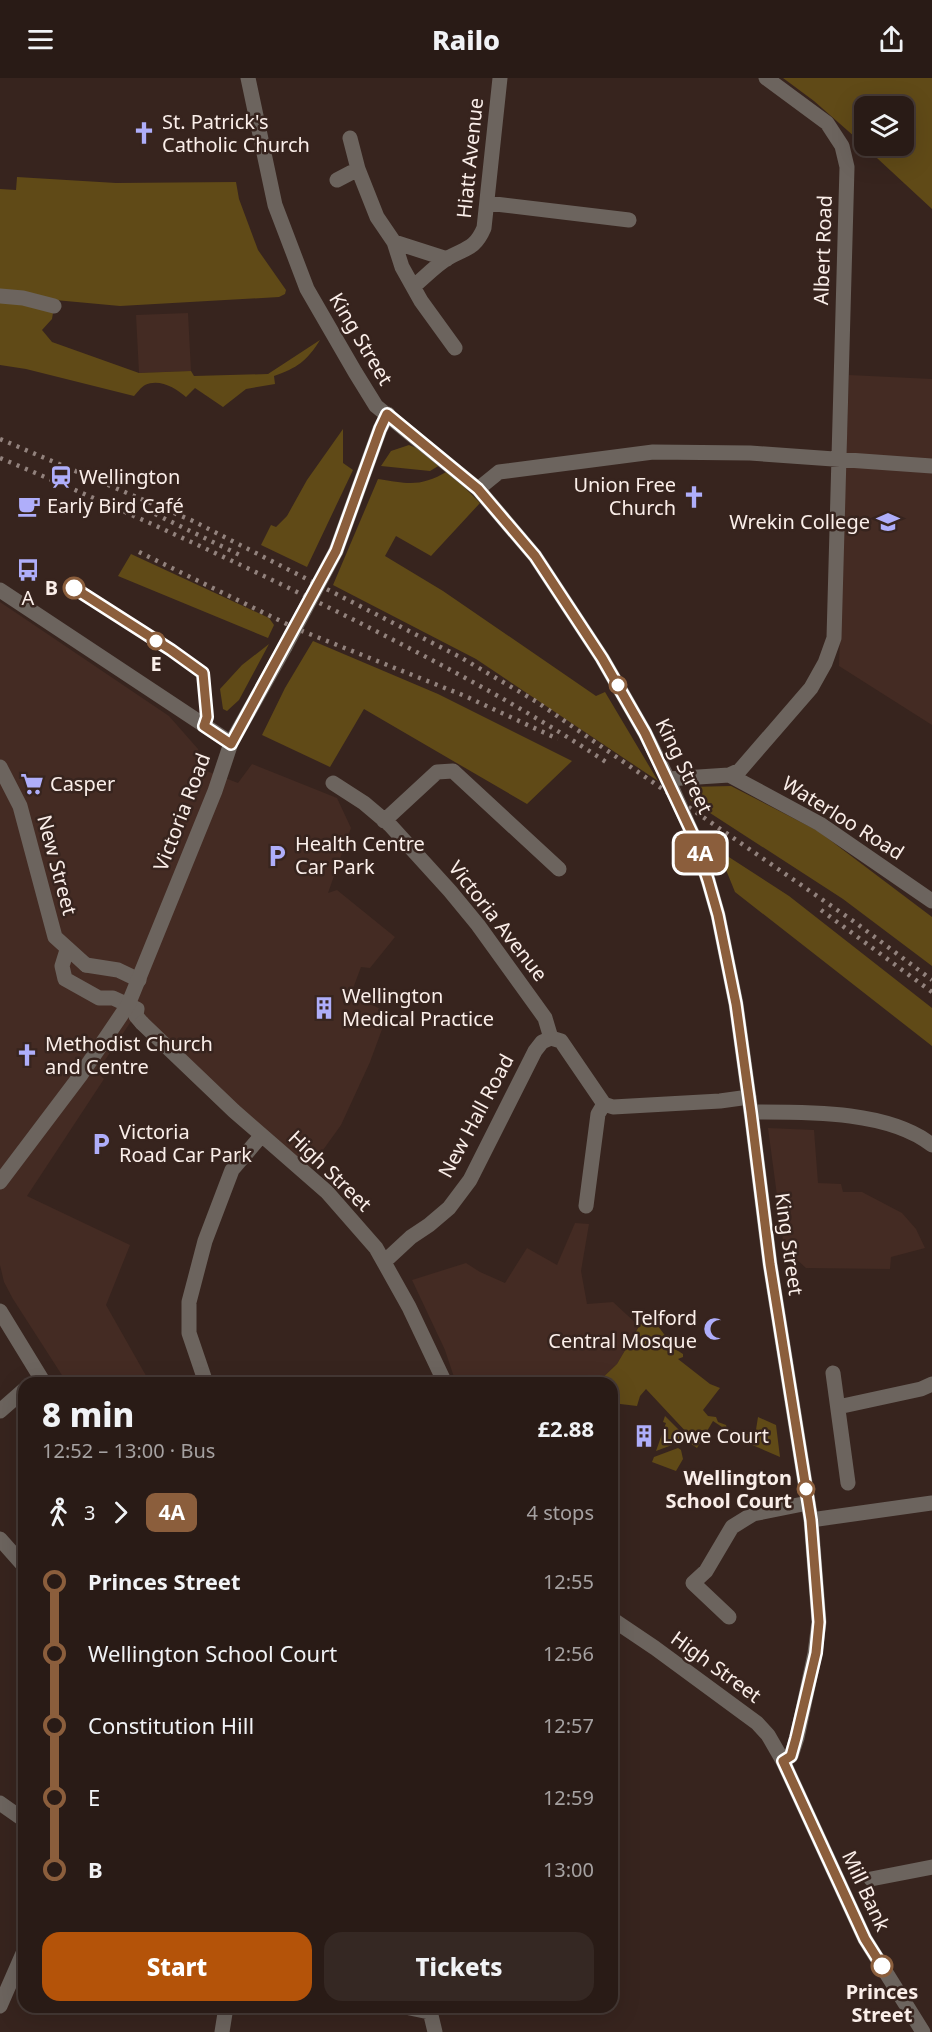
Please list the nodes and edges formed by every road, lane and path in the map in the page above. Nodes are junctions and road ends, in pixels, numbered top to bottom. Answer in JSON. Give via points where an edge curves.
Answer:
{"nodes":[{"id":1,"x":248,"y":78,"type":"edge"},
{"id":2,"x":500,"y":78,"type":"edge"},
{"id":3,"x":766,"y":78,"type":"edge"},
{"id":4,"x":352,"y":143,"type":"dead end"},
{"id":5,"x":358,"y":169,"type":"junction"},
{"id":6,"x":337,"y":180,"type":"dead end"},
{"id":7,"x":487,"y":203,"type":"junction"},
{"id":8,"x":629,"y":220,"type":"dead end"},
{"id":9,"x":394,"y":242,"type":"junction"},
{"id":10,"x":447,"y":259,"type":"junction"},
{"id":11,"x":414,"y":286,"type":"junction"},
{"id":12,"x":0,"y":296,"type":"edge"},
{"id":13,"x":54,"y":306,"type":"dead end"},
{"id":14,"x":456,"y":348,"type":"dead end"},
{"id":15,"x":387,"y":414,"type":"junction"},
{"id":16,"x":838,"y":459,"type":"junction"},
{"id":17,"x":932,"y":466,"type":"edge"},
{"id":18,"x":478,"y":489,"type":"junction"},
{"id":19,"x":0,"y":590,"type":"edge"},
{"id":20,"x":231,"y":744,"type":"junction"},
{"id":21,"x":0,"y":766,"type":"edge"},
{"id":22,"x":729,"y":775,"type":"junction"},
{"id":23,"x":668,"y":779,"type":"junction"},
{"id":24,"x":333,"y":783,"type":"dead end"},
{"id":25,"x":384,"y":821,"type":"junction"},
{"id":26,"x":559,"y":869,"type":"dead end"},
{"id":27,"x":932,"y":901,"type":"edge"},
{"id":28,"x":67,"y":950,"type":"junction"},
{"id":29,"x":139,"y":980,"type":"junction"},
{"id":30,"x":128,"y":1005,"type":"junction"},
{"id":31,"x":551,"y":1038,"type":"junction"},
{"id":32,"x":604,"y":1104,"type":"junction"},
{"id":33,"x":750,"y":1104,"type":"junction"},
{"id":34,"x":261,"y":1136,"type":"junction"},
{"id":35,"x":932,"y":1145,"type":"edge"},
{"id":36,"x":1,"y":1178,"type":"edge"},
{"id":37,"x":586,"y":1206,"type":"dead end"},
{"id":38,"x":384,"y":1262,"type":"junction"},
{"id":39,"x":0,"y":1311,"type":"edge"},
{"id":40,"x":833,"y":1373,"type":"dead end"},
{"id":41,"x":36,"y":1377,"type":"edge"},
{"id":42,"x":204,"y":1377,"type":"edge"},
{"id":43,"x":442,"y":1377,"type":"edge"},
{"id":44,"x":932,"y":1384,"type":"edge"},
{"id":45,"x":18,"y":1395,"type":"edge"},
{"id":46,"x":838,"y":1407,"type":"junction"},
{"id":47,"x":0,"y":1411,"type":"edge"},
{"id":48,"x":848,"y":1484,"type":"dead end"},
{"id":49,"x":808,"y":1503,"type":"junction"},
{"id":50,"x":932,"y":1503,"type":"edge"},
{"id":51,"x":811,"y":1520,"type":"junction"},
{"id":52,"x":0,"y":1539,"type":"edge"},
{"id":53,"x":18,"y":1559,"type":"edge"},
{"id":54,"x":729,"y":1617,"type":"dead end"},
{"id":55,"x":618,"y":1623,"type":"edge"},
{"id":56,"x":783,"y":1761,"type":"junction"},
{"id":57,"x":0,"y":1803,"type":"edge"},
{"id":58,"x":18,"y":1816,"type":"edge"},
{"id":59,"x":932,"y":1867,"type":"edge"},
{"id":60,"x":871,"y":1879,"type":"dead end"},
{"id":61,"x":18,"y":1965,"type":"edge"},
{"id":62,"x":0,"y":2006,"type":"edge"},
{"id":63,"x":225,"y":2013,"type":"edge"},
{"id":64,"x":430,"y":2013,"type":"edge"},
{"id":65,"x":222,"y":2032,"type":"edge"},
{"id":66,"x":435,"y":2032,"type":"edge"},
{"id":67,"x":923,"y":2032,"type":"edge"}],
"edges":[{"from":1,"to":15,"type":"street","name":"King Street","via":[[275,205],[307,289],[376,406]]},
{"from":2,"to":7,"type":"street","name":"Hiatt Avenue"},
{"from":3,"to":16,"type":"street","name":"Albert Road","via":[[826,123],[842,146],[847,167]]},
{"from":4,"to":5,"type":"street"},
{"from":5,"to":6,"type":"street"},
{"from":5,"to":9,"type":"street","via":[[377,217]]},
{"from":7,"to":8,"type":"street"},
{"from":7,"to":10,"type":"street","name":"Hiatt Avenue","via":[[480,238],[470,249]]},
{"from":9,"to":10,"type":"street"},
{"from":9,"to":11,"type":"street","via":[[402,267]]},
{"from":10,"to":11,"type":"street","name":"Hiatt Avenue"},
{"from":11,"to":14,"type":"street"},
{"from":12,"to":13,"type":"street"},
{"from":15,"to":18,"type":"street","name":"King Street"},
{"from":15,"to":20,"type":"street","name":"Victoria Road","bridge":true,"via":[[336,551]]},
{"from":16,"to":17,"type":"street"},
{"from":16,"to":18,"type":"street","via":[[653,452],[499,472]]},
{"from":16,"to":22,"type":"street","name":"Albert Road","via":[[834,638],[811,688],[742,768]]},
{"from":18,"to":23,"type":"street","name":"King Street","via":[[535,556],[602,658]]},
{"from":19,"to":20,"type":"street"},
{"from":20,"to":29,"type":"street","name":"Victoria Road"},
{"from":21,"to":28,"type":"street","name":"New Street","via":[[20,806],[55,937]]},
{"from":22,"to":23,"type":"street"},
{"from":22,"to":27,"type":"street","name":"Waterloo Road","via":[[820,824]]},
{"from":23,"to":33,"type":"street","name":"King Street","bridge":true,"via":[[693,835],[718,915]]},
{"from":24,"to":25,"type":"street","name":"Victoria Avenue"},
{"from":25,"to":26,"type":"street","via":[[437,772],[453,771]]},
{"from":25,"to":31,"type":"street","name":"Victoria Avenue","via":[[478,925],[545,1018]]},
{"from":28,"to":29,"type":"street","name":"New Street","via":[[86,966],[118,970]]},
{"from":28,"to":30,"type":"street","via":[[65,978],[99,998],[113,998]]},
{"from":29,"to":30,"type":"street","name":"Victoria Road"},
{"from":30,"to":34,"type":"street","name":"High Street","via":[[137,1009],[136,1016],[142,1023]]},
{"from":30,"to":36,"type":"street","name":"Victoria Road","via":[[80,1076]]},
{"from":31,"to":32,"type":"street","name":"Victoria Avenue","via":[[561,1041]]},
{"from":31,"to":38,"type":"street","name":"New Hall Road","via":[[535,1051],[470,1180],[449,1208]]},
{"from":32,"to":33,"type":"street"},
{"from":32,"to":37,"type":"street","via":[[598,1114]]},
{"from":33,"to":35,"type":"street","via":[[888,1124]]},
{"from":33,"to":49,"type":"street","name":"King Street","via":[[770,1264]]},
{"from":34,"to":38,"type":"street","name":"High Street","via":[[327,1192]]},
{"from":34,"to":42,"type":"street","via":[[232,1170],[205,1241],[189,1302],[189,1333]]},
{"from":38,"to":43,"type":"street","name":"High Street"},
{"from":39,"to":41,"type":"street"},
{"from":40,"to":46,"type":"street"},
{"from":44,"to":46,"type":"street"},
{"from":45,"to":47,"type":"street"},
{"from":46,"to":48,"type":"street"},
{"from":49,"to":51,"type":"street","name":"King Street"},
{"from":49,"to":54,"type":"street","via":[[753,1514],[732,1527],[706,1572],[693,1583]]},
{"from":50,"to":51,"type":"street"},
{"from":51,"to":56,"type":"street","name":"King Street","via":[[819,1622],[816,1653],[791,1756]]},
{"from":52,"to":53,"type":"street"},
{"from":55,"to":56,"type":"street","name":"High Street","via":[[757,1723]]},
{"from":56,"to":67,"type":"street","name":"Mill Bank","via":[[865,1939]]},
{"from":57,"to":58,"type":"street"},
{"from":59,"to":60,"type":"street"},
{"from":61,"to":62,"type":"street"},
{"from":63,"to":65,"type":"street"},
{"from":64,"to":66,"type":"street"}]}
